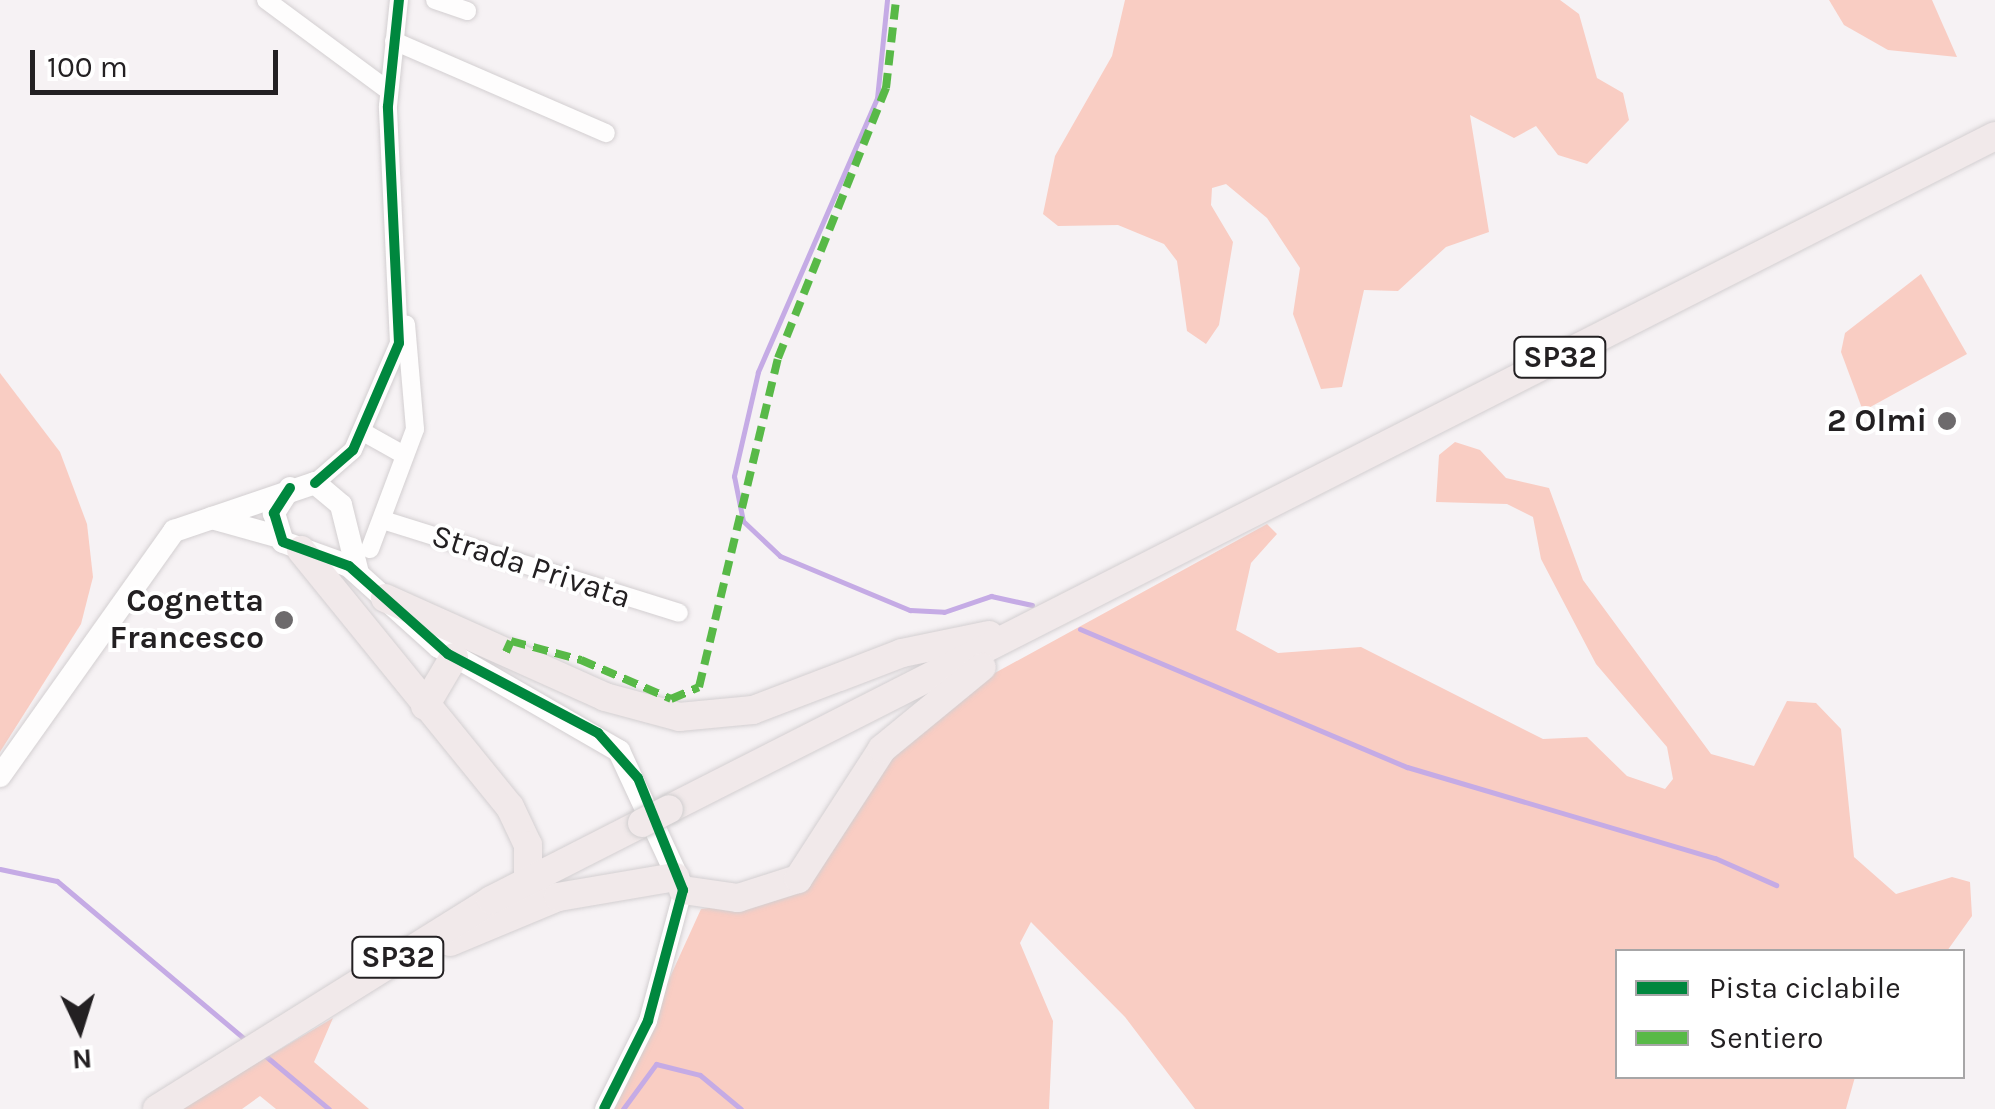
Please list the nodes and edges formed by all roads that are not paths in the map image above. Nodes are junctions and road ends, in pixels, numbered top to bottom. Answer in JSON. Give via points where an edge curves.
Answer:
{"nodes":[{"id":1,"x":266,"y":0,"type":"edge"},
{"id":2,"x":399,"y":0,"type":"edge"},
{"id":3,"x":435,"y":0,"type":"edge"},
{"id":4,"x":467,"y":11,"type":"dead end"},
{"id":5,"x":394,"y":41,"type":"junction"},
{"id":6,"x":389,"y":90,"type":"junction"},
{"id":7,"x":606,"y":133,"type":"dead end"},
{"id":8,"x":1995,"y":136,"type":"edge"},
{"id":9,"x":402,"y":310,"type":"junction"},
{"id":10,"x":363,"y":432,"type":"junction"},
{"id":11,"x":404,"y":456,"type":"junction"},
{"id":12,"x":345,"y":462,"type":"junction"},
{"id":13,"x":316,"y":483,"type":"junction"},
{"id":14,"x":290,"y":488,"type":"junction"},
{"id":15,"x":340,"y":503,"type":"junction"},
{"id":16,"x":209,"y":518,"type":"junction"},
{"id":17,"x":383,"y":520,"type":"junction"},
{"id":18,"x":341,"y":528,"type":"junction"},
{"id":19,"x":298,"y":546,"type":"junction"},
{"id":20,"x":370,"y":549,"type":"dead end"},
{"id":21,"x":358,"y":573,"type":"junction"},
{"id":22,"x":1125,"y":578,"type":"junction"},
{"id":23,"x":385,"y":598,"type":"junction"},
{"id":24,"x":679,"y":613,"type":"dead end"},
{"id":25,"x":1039,"y":622,"type":"junction"},
{"id":26,"x":454,"y":657,"type":"junction"},
{"id":27,"x":425,"y":706,"type":"junction"},
{"id":28,"x":0,"y":776,"type":"edge"},
{"id":29,"x":528,"y":880,"type":"junction"},
{"id":30,"x":679,"y":883,"type":"junction"},
{"id":31,"x":281,"y":1030,"type":"junction"},
{"id":32,"x":157,"y":1109,"type":"edge"},
{"id":33,"x":604,"y":1109,"type":"edge"}],
"edges":[{"from":1,"to":6,"type":"street"},
{"from":2,"to":5,"type":"street"},
{"from":3,"to":4,"type":"street"},
{"from":5,"to":6,"type":"street"},
{"from":5,"to":7,"type":"street"},
{"from":6,"to":9,"type":"street"},
{"from":8,"to":22,"type":"main road","number":"SP32"},
{"from":9,"to":10,"type":"street","via":[[393,366]]},
{"from":9,"to":11,"type":"street","via":[[415,380],[415,429]]},
{"from":10,"to":11,"type":"street"},
{"from":10,"to":12,"type":"street"},
{"from":11,"to":17,"type":"street"},
{"from":12,"to":13,"type":"street"},
{"from":12,"to":15,"type":"street"},
{"from":13,"to":14,"type":"street"},
{"from":13,"to":15,"type":"street"},
{"from":14,"to":16,"type":"street"},
{"from":14,"to":19,"type":"street","via":[[275,510]]},
{"from":15,"to":18,"type":"street"},
{"from":16,"to":19,"type":"street"},
{"from":16,"to":28,"type":"street","via":[[160,545]]},
{"from":17,"to":20,"type":"street"},
{"from":17,"to":24,"type":"street","name":"Strada Privata"},
{"from":18,"to":19,"type":"street"},
{"from":18,"to":21,"type":"street"},
{"from":19,"to":21,"type":"street"},
{"from":19,"to":27,"type":"main road"},
{"from":21,"to":23,"type":"street"},
{"from":22,"to":25,"type":"main road","number":"SP32"},
{"from":22,"to":30,"type":"main road","via":[[1115,596],[982,668],[899,732],[798,879],[738,898]]},
{"from":23,"to":25,"type":"main road","via":[[606,698],[678,717],[753,710],[902,653]]},
{"from":23,"to":26,"type":"street"},
{"from":25,"to":29,"type":"main road","number":"SP32","bridge":true},
{"from":26,"to":27,"type":"main road"},
{"from":26,"to":30,"type":"street","via":[[619,751]]},
{"from":27,"to":29,"type":"main road","via":[[515,814],[528,845]]},
{"from":29,"to":31,"type":"main road","number":"SP32"},
{"from":30,"to":31,"type":"main road","via":[[543,902]]},
{"from":30,"to":33,"type":"street","via":[[648,1021]]},
{"from":31,"to":32,"type":"main road","number":"SP32"}]}
